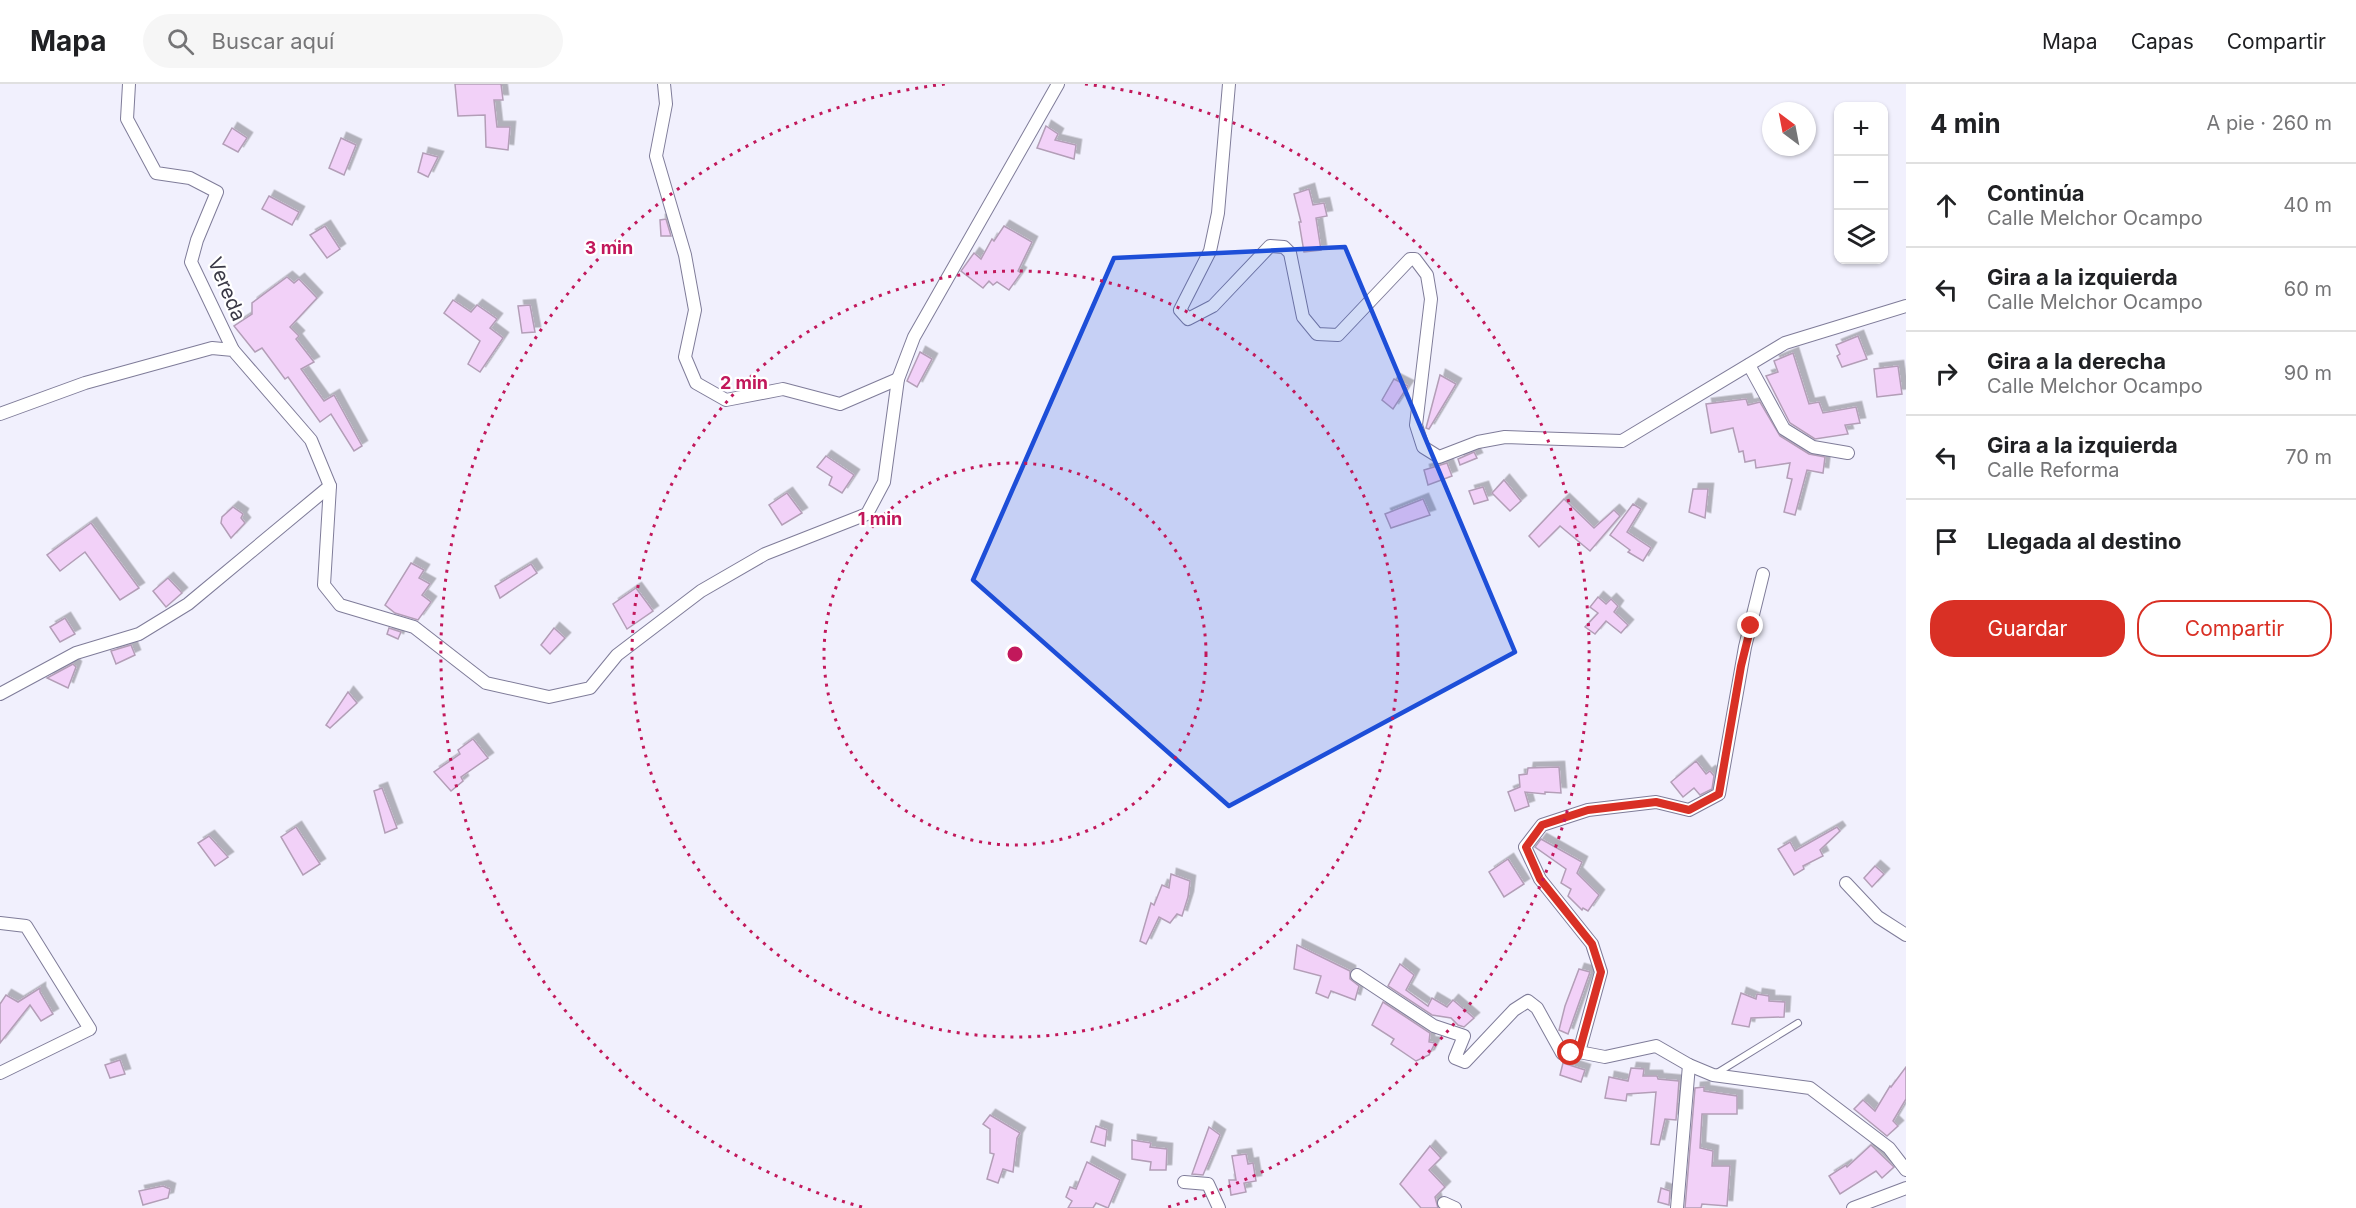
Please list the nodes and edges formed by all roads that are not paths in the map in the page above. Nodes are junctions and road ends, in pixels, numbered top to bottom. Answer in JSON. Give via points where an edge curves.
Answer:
{"nodes":[{"id":1,"x":129,"y":84,"type":"edge"},
{"id":2,"x":664,"y":84,"type":"edge"},
{"id":3,"x":1058,"y":84,"type":"edge"},
{"id":4,"x":1229,"y":84,"type":"edge"},
{"id":5,"x":1906,"y":306,"type":"edge"},
{"id":6,"x":233,"y":350,"type":"junction"},
{"id":7,"x":1749,"y":365,"type":"junction"},
{"id":8,"x":898,"y":379,"type":"junction"},
{"id":9,"x":0,"y":414,"type":"edge"},
{"id":10,"x":1848,"y":453,"type":"dead end"},
{"id":11,"x":330,"y":486,"type":"junction"},
{"id":12,"x":1763,"y":574,"type":"dead end"},
{"id":13,"x":0,"y":694,"type":"edge"},
{"id":14,"x":1846,"y":883,"type":"dead end"},
{"id":15,"x":0,"y":923,"type":"edge"},
{"id":16,"x":1906,"y":935,"type":"edge"},
{"id":17,"x":1357,"y":975,"type":"dead end"},
{"id":18,"x":1798,"y":1023,"type":"dead end"},
{"id":19,"x":1579,"y":1052,"type":"junction"},
{"id":20,"x":1689,"y":1065,"type":"junction"},
{"id":21,"x":0,"y":1073,"type":"edge"},
{"id":22,"x":1713,"y":1075,"type":"junction"},
{"id":23,"x":1906,"y":1170,"type":"edge"},
{"id":24,"x":1184,"y":1182,"type":"dead end"},
{"id":25,"x":1906,"y":1188,"type":"edge"},
{"id":26,"x":1219,"y":1208,"type":"edge"},
{"id":27,"x":1677,"y":1208,"type":"edge"},
{"id":28,"x":1853,"y":1208,"type":"edge"}],
"edges":[{"from":1,"to":6,"type":"street","name":"Vereda","via":[[127,119],[156,173],[190,178],[217,192],[191,262]]},
{"from":2,"to":8,"type":"street","via":[[666,104],[656,156],[685,255],[695,310],[685,357],[696,383],[726,400],[783,389],[840,404]]},
{"from":3,"to":8,"type":"street","via":[[914,337]]},
{"from":4,"to":7,"type":"street","via":[[1218,213],[1210,250],[1180,310],[1188,319],[1213,306],[1270,246],[1284,247],[1290,253],[1303,318],[1317,334],[1338,335],[1410,259],[1415,259],[1427,275],[1431,299],[1416,425],[1423,447],[1439,457],[1478,442],[1505,437],[1622,441]]},
{"from":5,"to":7,"type":"street","via":[[1785,343]]},
{"from":6,"to":9,"type":"street","via":[[201,351],[85,383]]},
{"from":6,"to":11,"type":"street","via":[[311,440]]},
{"from":7,"to":10,"type":"street","via":[[1784,429],[1813,447]]},
{"from":8,"to":11,"type":"street","via":[[884,482],[867,514],[765,554],[701,591],[617,655],[590,688],[549,697],[486,683],[414,627],[340,605],[324,585]]},
{"from":11,"to":13,"type":"street","via":[[188,604],[139,634],[76,653]]},
{"from":12,"to":19,"type":"street","via":[[1743,656],[1719,794],[1689,810],[1656,802],[1588,810],[1542,825],[1526,847],[1540,879],[1592,944],[1601,972]]},
{"from":14,"to":16,"type":"street","via":[[1878,917]]},
{"from":15,"to":21,"type":"street","via":[[26,926],[90,1029]]},
{"from":17,"to":19,"type":"street","via":[[1434,1026],[1464,1036],[1455,1058],[1465,1062],[1514,1010],[1528,1001],[1537,1008],[1562,1053]]},
{"from":18,"to":22,"type":"lane"},
{"from":19,"to":20,"type":"street","via":[[1605,1057],[1656,1046]]},
{"from":20,"to":22,"type":"street"},
{"from":20,"to":27,"type":"street"},
{"from":22,"to":23,"type":"street","via":[[1810,1088],[1889,1148]]},
{"from":24,"to":26,"type":"street","via":[[1208,1184]]},
{"from":25,"to":28,"type":"street"}]}
